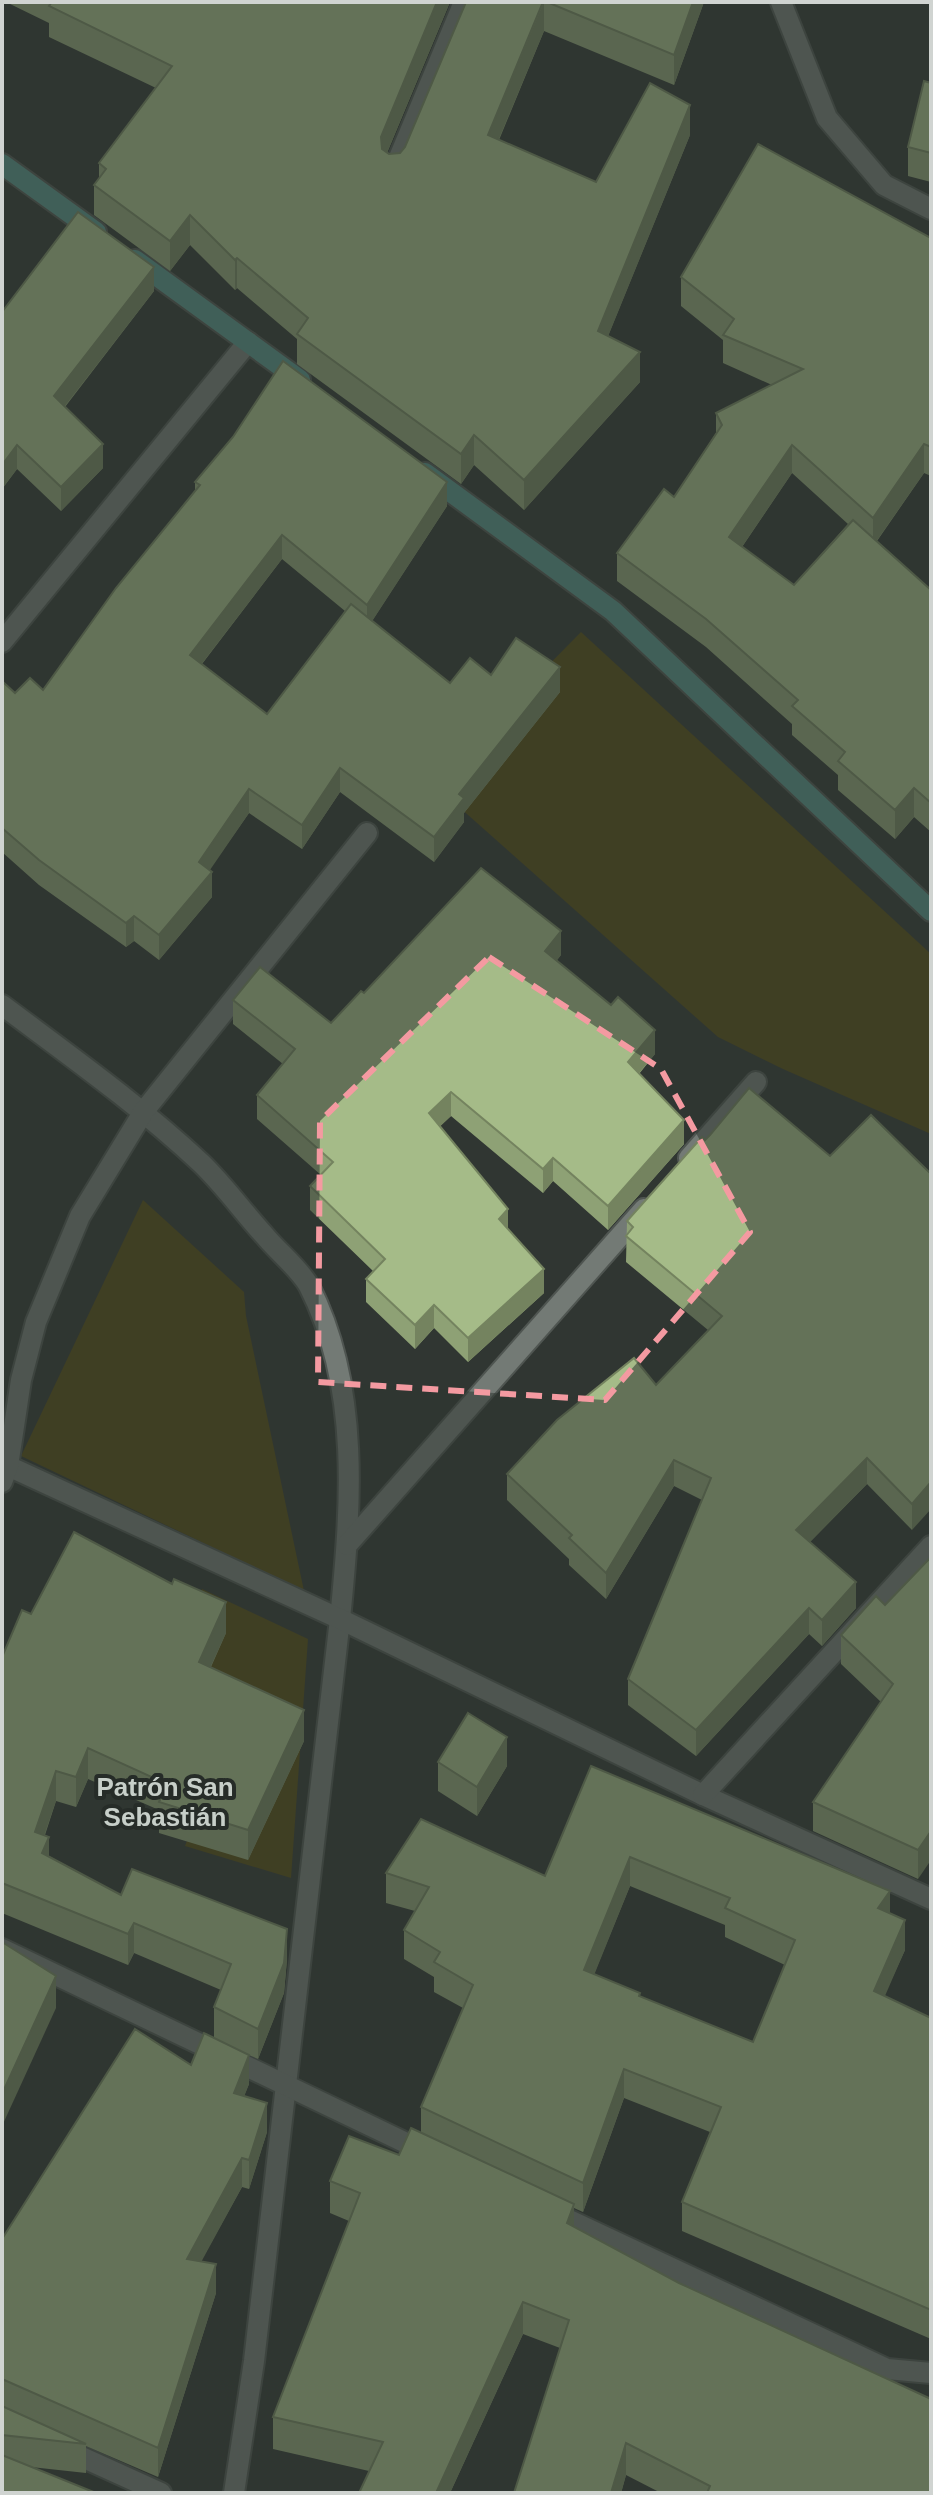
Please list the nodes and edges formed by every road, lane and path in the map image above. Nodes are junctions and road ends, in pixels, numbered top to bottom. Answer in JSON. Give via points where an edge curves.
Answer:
{"nodes":[{"id":1,"x":464,"y":2,"type":"edge"},
{"id":2,"x":781,"y":2,"type":"edge"},
{"id":3,"x":2,"y":164,"type":"edge"},
{"id":4,"x":393,"y":172,"type":"edge"},
{"id":5,"x":931,"y":209,"type":"edge"},
{"id":6,"x":248,"y":342,"type":"junction"},
{"id":7,"x":311,"y":389,"type":"edge"},
{"id":8,"x":411,"y":463,"type":"edge"},
{"id":9,"x":2,"y":642,"type":"edge"},
{"id":10,"x":367,"y":833,"type":"dead end"},
{"id":11,"x":931,"y":911,"type":"edge"},
{"id":12,"x":2,"y":1005,"type":"edge"},
{"id":13,"x":756,"y":1082,"type":"dead end"},
{"id":14,"x":144,"y":1111,"type":"junction"},
{"id":15,"x":4,"y":1468,"type":"edge"},
{"id":16,"x":347,"y":1545,"type":"junction"},
{"id":17,"x":931,"y":1546,"type":"edge"},
{"id":18,"x":340,"y":1619,"type":"junction"},
{"id":19,"x":703,"y":1795,"type":"junction"},
{"id":20,"x":931,"y":1899,"type":"edge"},
{"id":21,"x":2,"y":1949,"type":"edge"},
{"id":22,"x":286,"y":2087,"type":"junction"},
{"id":23,"x":443,"y":2160,"type":"edge"},
{"id":24,"x":529,"y":2201,"type":"edge"},
{"id":25,"x":931,"y":2373,"type":"edge"},
{"id":26,"x":45,"y":2441,"type":"edge"},
{"id":27,"x":161,"y":2493,"type":"edge"},
{"id":28,"x":234,"y":2493,"type":"edge"}],
"edges":[{"from":1,"to":4,"type":"street"},
{"from":2,"to":5,"type":"street","via":[[827,118],[884,185]]},
{"from":3,"to":6,"type":"main road"},
{"from":6,"to":7,"type":"main road"},
{"from":6,"to":9,"type":"street"},
{"from":8,"to":11,"type":"main road","via":[[613,611]]},
{"from":10,"to":14,"type":"street"},
{"from":12,"to":14,"type":"street"},
{"from":13,"to":16,"type":"street"},
{"from":14,"to":15,"type":"street","via":[[80,1216],[36,1322]]},
{"from":14,"to":16,"type":"street","via":[[204,1166],[308,1283],[332,1343],[346,1417]]},
{"from":15,"to":18,"type":"street"},
{"from":16,"to":18,"type":"street"},
{"from":17,"to":19,"type":"street"},
{"from":18,"to":19,"type":"street"},
{"from":18,"to":22,"type":"street"},
{"from":19,"to":20,"type":"street"},
{"from":21,"to":22,"type":"street"},
{"from":22,"to":23,"type":"street"},
{"from":22,"to":28,"type":"street"},
{"from":24,"to":25,"type":"street","via":[[887,2369]]},
{"from":26,"to":27,"type":"street"}]}
